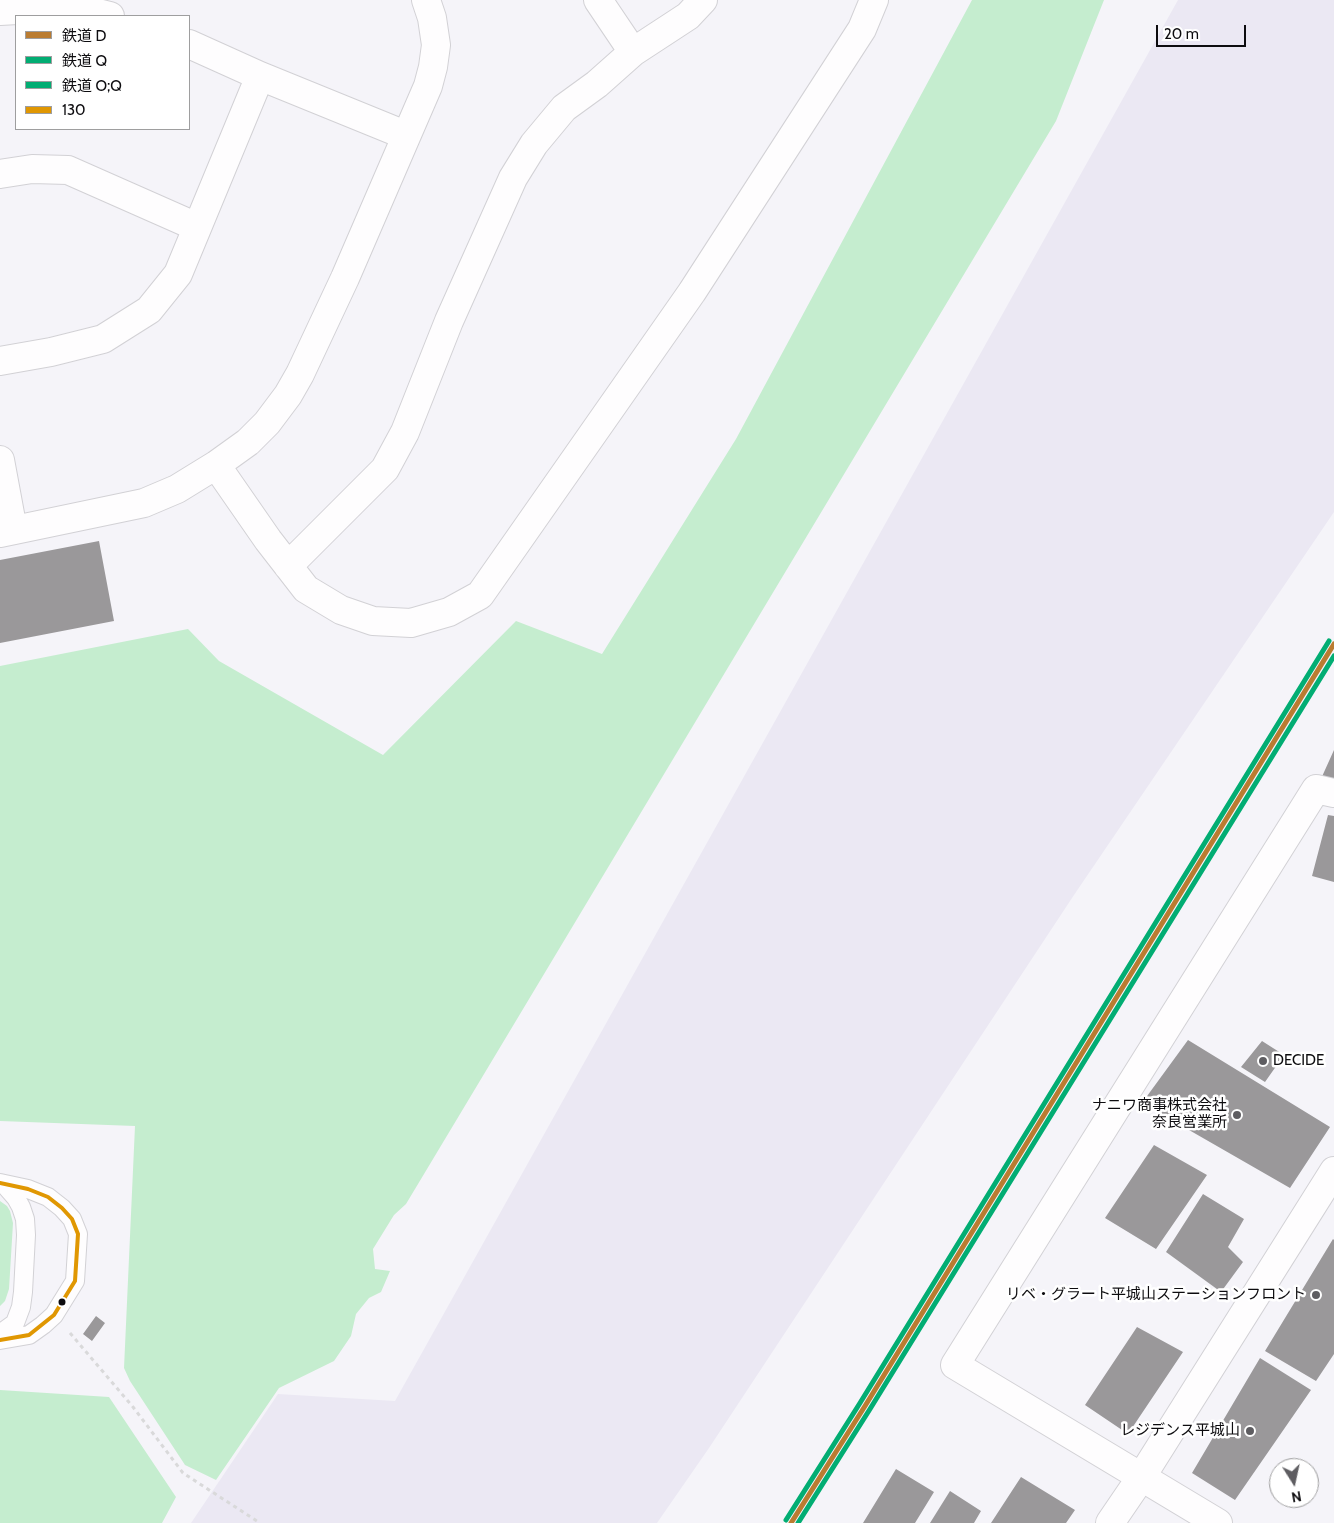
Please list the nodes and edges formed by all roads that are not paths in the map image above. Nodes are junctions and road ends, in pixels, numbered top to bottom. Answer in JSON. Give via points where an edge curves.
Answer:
{"nodes":[{"id":1,"x":426,"y":0,"type":"edge"},
{"id":2,"x":598,"y":0,"type":"edge"},
{"id":3,"x":703,"y":0,"type":"edge"},
{"id":4,"x":874,"y":0,"type":"edge"},
{"id":5,"x":0,"y":11,"type":"edge"},
{"id":6,"x":106,"y":15,"type":"edge"},
{"id":7,"x":190,"y":44,"type":"edge"},
{"id":8,"x":633,"y":52,"type":"junction"},
{"id":9,"x":260,"y":76,"type":"junction"},
{"id":10,"x":405,"y":135,"type":"junction"},
{"id":11,"x":0,"y":174,"type":"edge"},
{"id":12,"x":196,"y":227,"type":"junction"},
{"id":13,"x":0,"y":361,"type":"edge"},
{"id":14,"x":0,"y":460,"type":"edge"},
{"id":15,"x":216,"y":465,"type":"junction"},
{"id":16,"x":7,"y":531,"type":"edge"},
{"id":17,"x":288,"y":566,"type":"junction"},
{"id":18,"x":1334,"y":793,"type":"edge"},
{"id":19,"x":1334,"y":1171,"type":"edge"},
{"id":20,"x":2,"y":1184,"type":"edge"},
{"id":21,"x":0,"y":1334,"type":"edge"},
{"id":22,"x":0,"y":1340,"type":"edge"},
{"id":23,"x":1142,"y":1476,"type":"junction"},
{"id":24,"x":1110,"y":1523,"type":"edge"},
{"id":25,"x":1218,"y":1523,"type":"edge"}],
"edges":[{"from":1,"to":10,"type":"street","via":[[436,45],[433,67],[428,86]]},
{"from":2,"to":8,"type":"street"},
{"from":3,"to":8,"type":"street","via":[[688,16]]},
{"from":4,"to":17,"type":"street","via":[[862,29],[692,292],[480,595],[449,612],[411,623],[373,621],[342,610],[306,589]]},
{"from":5,"to":6,"type":"street","via":[[72,7]]},
{"from":7,"to":9,"type":"street"},
{"from":8,"to":17,"type":"street","via":[[564,108],[534,144],[513,178],[449,321],[406,432],[385,469]]},
{"from":9,"to":10,"type":"street"},
{"from":9,"to":12,"type":"street"},
{"from":10,"to":15,"type":"street","via":[[345,278],[288,395],[248,442]]},
{"from":11,"to":12,"type":"street","via":[[32,168],[68,170]]},
{"from":12,"to":13,"type":"street","via":[[178,274],[149,310],[103,339]]},
{"from":14,"to":16,"type":"street"},
{"from":15,"to":16,"type":"street","via":[[177,490],[144,504]]},
{"from":15,"to":17,"type":"street"},
{"from":18,"to":23,"type":"street","via":[[1316,789],[955,1365]]},
{"from":19,"to":23,"type":"street"},
{"from":20,"to":21,"type":"lane","via":[[21,1208],[26,1235],[21,1307],[15,1323]]},
{"from":20,"to":22,"type":"lane","via":[[48,1197],[72,1219],[78,1234],[75,1281],[54,1315],[28,1335]]},
{"from":23,"to":24,"type":"street"},
{"from":23,"to":25,"type":"street"}]}
